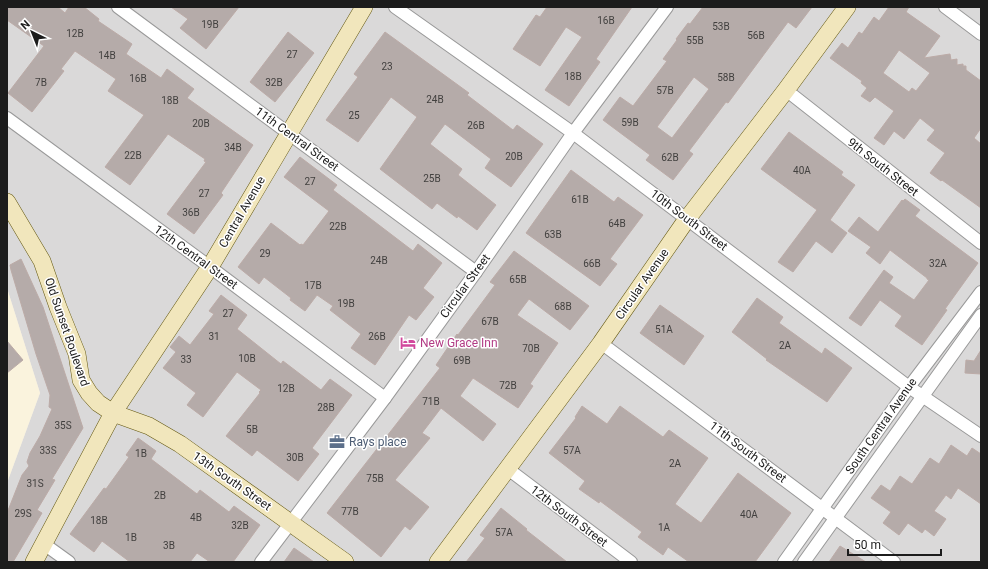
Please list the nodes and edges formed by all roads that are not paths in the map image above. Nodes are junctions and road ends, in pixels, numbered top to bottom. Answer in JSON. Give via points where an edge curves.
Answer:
{"nodes":[{"id":1,"x":118,"y":7,"type":"edge"},
{"id":2,"x":364,"y":7,"type":"edge"},
{"id":3,"x":395,"y":7,"type":"edge"},
{"id":4,"x":667,"y":7,"type":"edge"},
{"id":5,"x":847,"y":7,"type":"edge"},
{"id":6,"x":944,"y":7,"type":"edge"},
{"id":7,"x":981,"y":34,"type":"edge"},
{"id":8,"x":786,"y":90,"type":"junction"},
{"id":9,"x":7,"y":118,"type":"edge"},
{"id":10,"x":289,"y":133,"type":"junction"},
{"id":11,"x":573,"y":134,"type":"junction"},
{"id":12,"x":7,"y":202,"type":"edge"},
{"id":13,"x":687,"y":218,"type":"junction"},
{"id":14,"x":981,"y":243,"type":"edge"},
{"id":15,"x":210,"y":267,"type":"junction"},
{"id":16,"x":476,"y":272,"type":"junction"},
{"id":17,"x":981,"y":292,"type":"edge"},
{"id":18,"x":981,"y":315,"type":"edge"},
{"id":19,"x":601,"y":342,"type":"junction"},
{"id":20,"x":909,"y":387,"type":"junction"},
{"id":21,"x":922,"y":397,"type":"junction"},
{"id":22,"x":385,"y":398,"type":"junction"},
{"id":23,"x":112,"y":413,"type":"junction"},
{"id":24,"x":981,"y":436,"type":"edge"},
{"id":25,"x":508,"y":469,"type":"junction"},
{"id":26,"x":823,"y":508,"type":"junction"},
{"id":27,"x":836,"y":518,"type":"junction"},
{"id":28,"x":291,"y":522,"type":"junction"},
{"id":29,"x":44,"y":544,"type":"junction"},
{"id":30,"x":34,"y":562,"type":"edge"},
{"id":31,"x":69,"y":562,"type":"edge"},
{"id":32,"x":261,"y":562,"type":"edge"},
{"id":33,"x":346,"y":562,"type":"edge"},
{"id":34,"x":438,"y":562,"type":"edge"},
{"id":35,"x":631,"y":562,"type":"edge"},
{"id":36,"x":784,"y":562,"type":"edge"},
{"id":37,"x":804,"y":562,"type":"edge"},
{"id":38,"x":894,"y":562,"type":"edge"}],
"edges":[{"from":1,"to":10,"type":"street","name":"11th Central Street"},
{"from":2,"to":10,"type":"street","name":"Central Avenue"},
{"from":3,"to":11,"type":"street","name":"10th South Street"},
{"from":4,"to":11,"type":"street","name":"Circular Street"},
{"from":5,"to":8,"type":"street","name":"Circular Avenue"},
{"from":6,"to":7,"type":"street"},
{"from":8,"to":13,"type":"street","name":"Circular Avenue"},
{"from":8,"to":14,"type":"street","name":"9th South Street"},
{"from":9,"to":15,"type":"street","name":"12th Central Street"},
{"from":10,"to":15,"type":"street","name":"Central Avenue"},
{"from":10,"to":16,"type":"street","name":"11th Central Street"},
{"from":11,"to":13,"type":"street","name":"10th South Street"},
{"from":11,"to":16,"type":"street","name":"Circular Street"},
{"from":12,"to":23,"type":"street","name":"Old Sunset Boulevard","via":[[42,261],[76,354],[81,380],[89,393]]},
{"from":13,"to":19,"type":"street","name":"Circular Avenue"},
{"from":13,"to":20,"type":"street","name":"10th South Street"},
{"from":15,"to":22,"type":"street","name":"12th Central Street"},
{"from":15,"to":23,"type":"street","name":"Central Avenue"},
{"from":16,"to":22,"type":"street","name":"Circular Street"},
{"from":17,"to":20,"type":"street","name":"South Central Avenue"},
{"from":18,"to":21,"type":"street"},
{"from":19,"to":25,"type":"street","name":"Circular Avenue"},
{"from":19,"to":26,"type":"street","name":"11th South Street"},
{"from":20,"to":21,"type":"street","name":"10th South Street"},
{"from":20,"to":26,"type":"street","name":"South Central Avenue"},
{"from":21,"to":24,"type":"street","name":"10th South Street"},
{"from":21,"to":27,"type":"street"},
{"from":22,"to":28,"type":"street","name":"Circular Street"},
{"from":23,"to":28,"type":"street","name":"13th South Street","via":[[149,426],[166,436]]},
{"from":23,"to":29,"type":"street"},
{"from":25,"to":34,"type":"street","name":"Circular Avenue"},
{"from":25,"to":35,"type":"street","name":"12th South Street"},
{"from":26,"to":27,"type":"street","name":"11th South Street"},
{"from":26,"to":36,"type":"street","name":"South Central Avenue"},
{"from":27,"to":37,"type":"street"},
{"from":27,"to":38,"type":"street","name":"11th South Street"},
{"from":28,"to":32,"type":"street","name":"Circular Street"},
{"from":28,"to":33,"type":"street","name":"13th South Street"},
{"from":29,"to":30,"type":"street"},
{"from":29,"to":31,"type":"street"}]}
